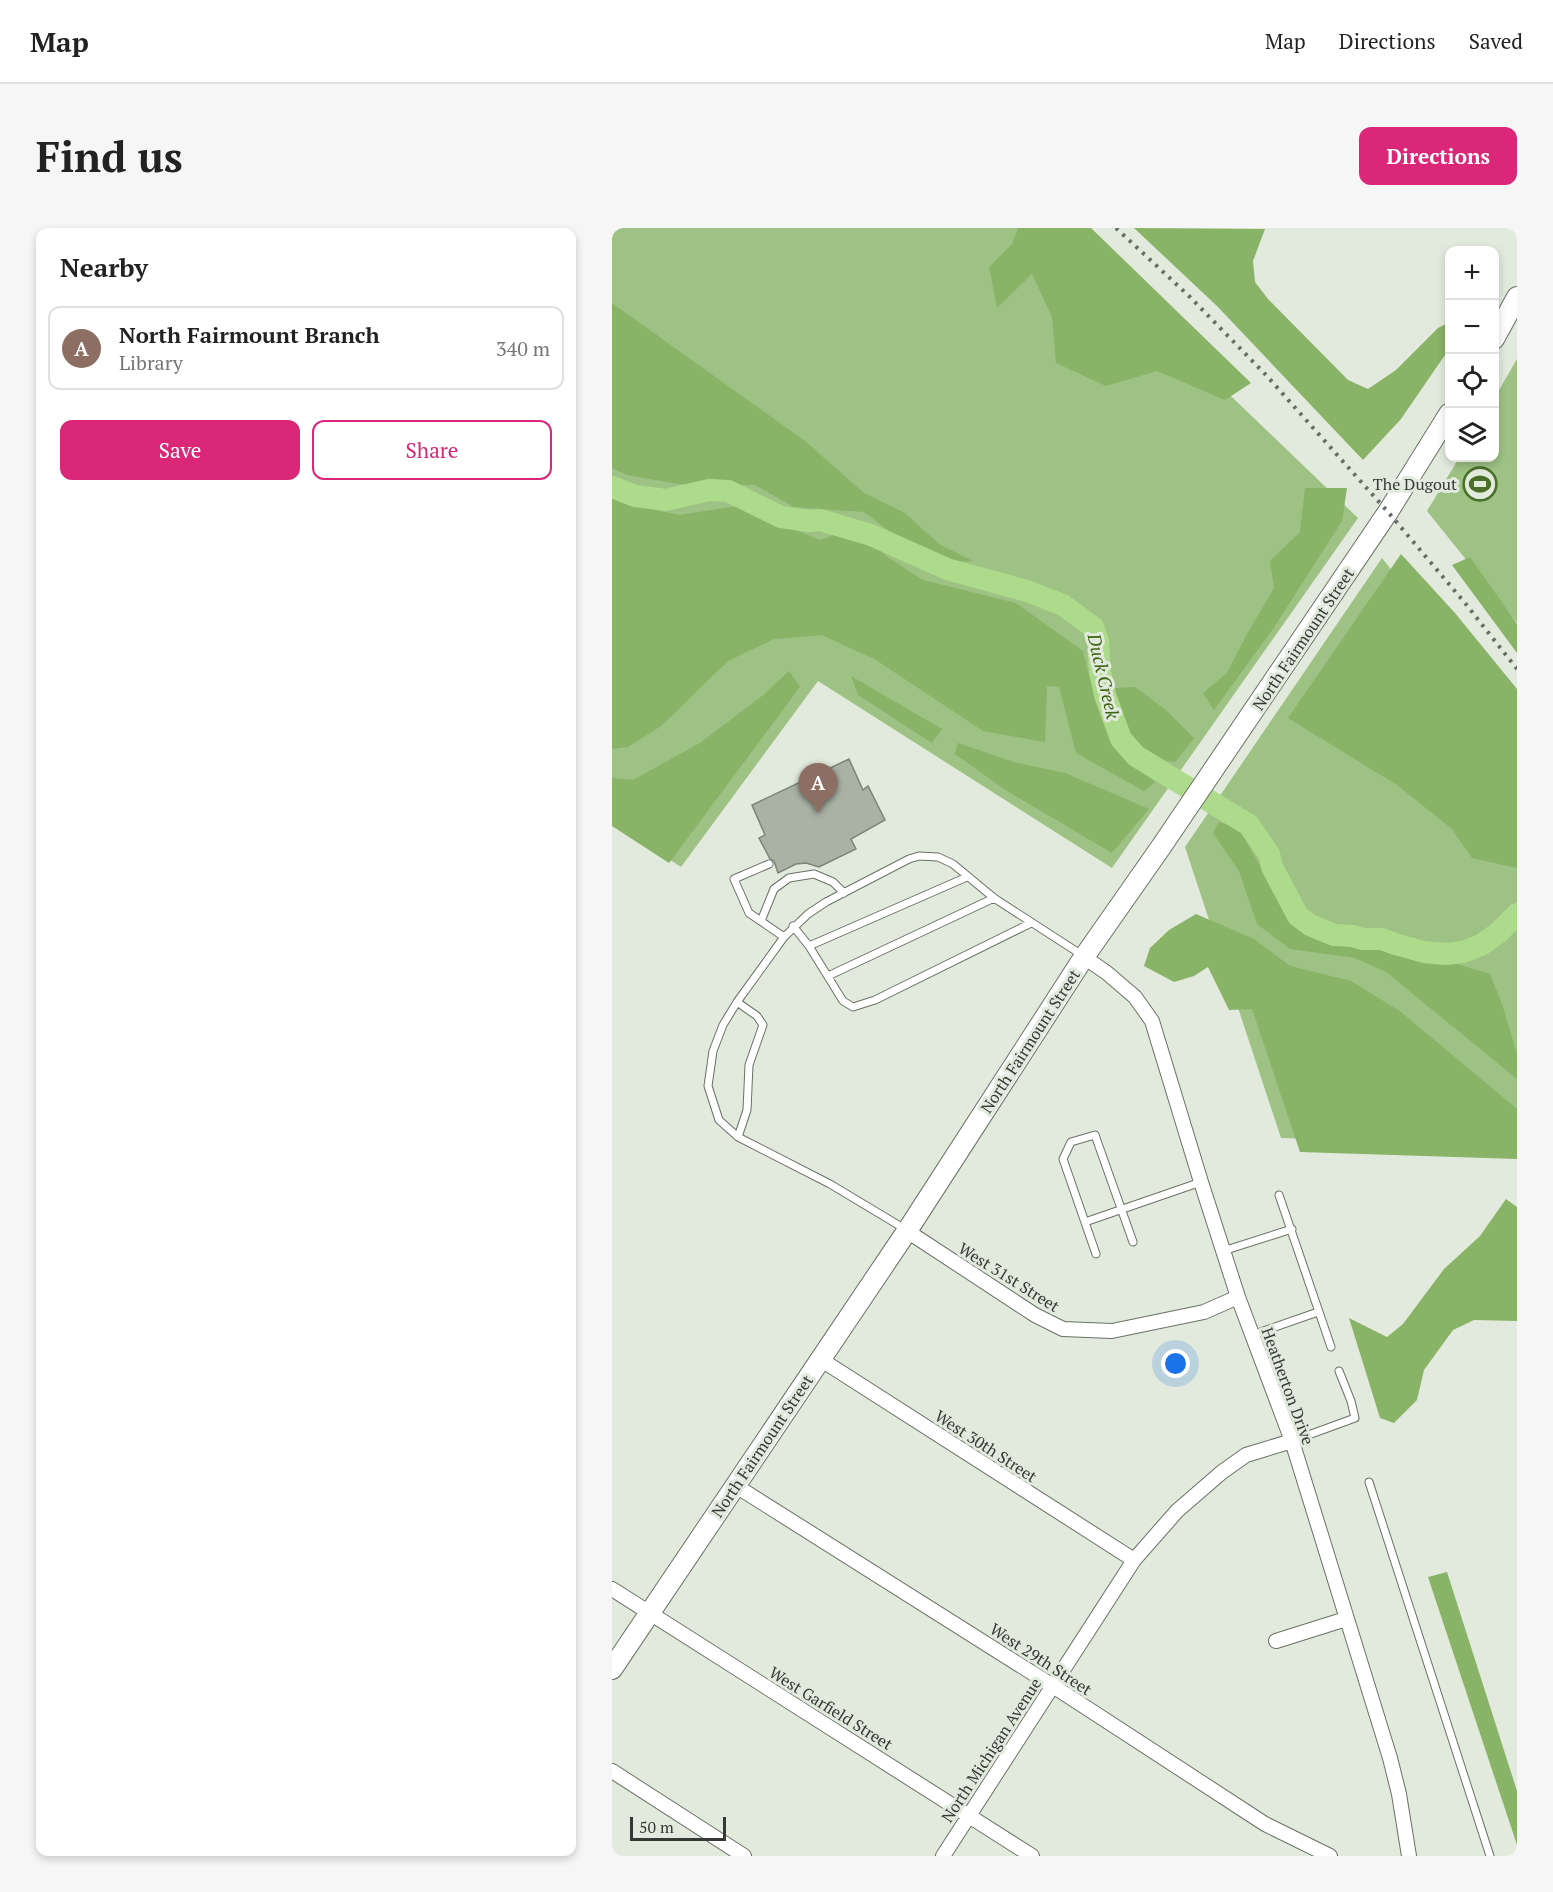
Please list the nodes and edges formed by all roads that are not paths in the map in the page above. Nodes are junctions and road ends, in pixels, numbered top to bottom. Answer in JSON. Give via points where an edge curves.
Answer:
{"nodes":[{"id":1,"x":1517,"y":297,"type":"edge"},
{"id":2,"x":1499,"y":330,"type":"edge"},
{"id":3,"x":1445,"y":420,"type":"edge"},
{"id":4,"x":769,"y":864,"type":"dead end"},
{"id":5,"x":967,"y":877,"type":"junction"},
{"id":6,"x":844,"y":893,"type":"junction"},
{"id":7,"x":994,"y":898,"type":"junction"},
{"id":8,"x":761,"y":921,"type":"junction"},
{"id":9,"x":1030,"y":923,"type":"junction"},
{"id":10,"x":793,"y":926,"type":"junction"},
{"id":11,"x":784,"y":936,"type":"junction"},
{"id":12,"x":809,"y":946,"type":"junction"},
{"id":13,"x":1084,"y":957,"type":"junction"},
{"id":14,"x":828,"y":976,"type":"junction"},
{"id":15,"x":737,"y":1002,"type":"junction"},
{"id":16,"x":738,"y":1137,"type":"junction"},
{"id":17,"x":1201,"y":1182,"type":"junction"},
{"id":18,"x":1279,"y":1195,"type":"dead end"},
{"id":19,"x":1122,"y":1210,"type":"junction"},
{"id":20,"x":1085,"y":1222,"type":"junction"},
{"id":21,"x":1292,"y":1229,"type":"junction"},
{"id":22,"x":907,"y":1231,"type":"junction"},
{"id":23,"x":1133,"y":1242,"type":"dead end"},
{"id":24,"x":1223,"y":1251,"type":"junction"},
{"id":25,"x":1096,"y":1254,"type":"dead end"},
{"id":26,"x":1238,"y":1297,"type":"junction"},
{"id":27,"x":1318,"y":1312,"type":"junction"},
{"id":28,"x":1252,"y":1335,"type":"junction"},
{"id":29,"x":1331,"y":1347,"type":"dead end"},
{"id":30,"x":820,"y":1359,"type":"junction"},
{"id":31,"x":1339,"y":1371,"type":"dead end"},
{"id":32,"x":1292,"y":1441,"type":"junction"},
{"id":33,"x":1369,"y":1482,"type":"dead end"},
{"id":34,"x":736,"y":1486,"type":"junction"},
{"id":35,"x":1134,"y":1560,"type":"junction"},
{"id":36,"x":612,"y":1589,"type":"edge"},
{"id":37,"x":650,"y":1613,"type":"junction"},
{"id":38,"x":1346,"y":1619,"type":"junction"},
{"id":39,"x":1276,"y":1641,"type":"dead end"},
{"id":40,"x":612,"y":1669,"type":"edge"},
{"id":41,"x":1053,"y":1686,"type":"junction"},
{"id":42,"x":612,"y":1771,"type":"edge"},
{"id":43,"x":969,"y":1815,"type":"junction"},
{"id":44,"x":744,"y":1856,"type":"edge"},
{"id":45,"x":943,"y":1856,"type":"edge"},
{"id":46,"x":1032,"y":1856,"type":"edge"},
{"id":47,"x":1330,"y":1856,"type":"edge"},
{"id":48,"x":1409,"y":1856,"type":"edge"},
{"id":49,"x":1490,"y":1856,"type":"edge"}],
"edges":[{"from":1,"to":2,"type":"street"},
{"from":3,"to":13,"type":"street","name":"North Fairmount Street","via":[[1382,521]]},
{"from":4,"to":8,"type":"lane","via":[[734,879],[749,913]]},
{"from":5,"to":6,"type":"lane","via":[[938,857],[919,856]]},
{"from":5,"to":7,"type":"lane"},
{"from":5,"to":12,"type":"lane"},
{"from":6,"to":8,"type":"lane","via":[[833,882],[814,874],[789,878],[774,889]]},
{"from":6,"to":10,"type":"lane"},
{"from":7,"to":9,"type":"lane"},
{"from":7,"to":14,"type":"lane"},
{"from":8,"to":11,"type":"lane"},
{"from":9,"to":13,"type":"lane"},
{"from":9,"to":14,"type":"lane","via":[[853,1007],[843,1001]]},
{"from":10,"to":11,"type":"lane"},
{"from":10,"to":12,"type":"lane"},
{"from":11,"to":15,"type":"lane"},
{"from":12,"to":14,"type":"lane"},
{"from":13,"to":17,"type":"street","name":"Heatherton Drive","via":[[1135,997],[1152,1021]]},
{"from":13,"to":22,"type":"street","name":"North Fairmount Street"},
{"from":15,"to":16,"type":"lane","via":[[713,1051],[708,1086],[719,1120]]},
{"from":15,"to":16,"type":"lane","via":[[763,1025],[748,1065],[747,1110]]},
{"from":16,"to":22,"type":"lane"},
{"from":17,"to":19,"type":"lane"},
{"from":17,"to":24,"type":"street","name":"Heatherton Drive"},
{"from":18,"to":21,"type":"lane"},
{"from":19,"to":20,"type":"lane"},
{"from":19,"to":20,"type":"lane","via":[[1095,1135],[1071,1142],[1063,1159]]},
{"from":19,"to":23,"type":"lane"},
{"from":20,"to":25,"type":"lane"},
{"from":21,"to":24,"type":"lane"},
{"from":21,"to":27,"type":"lane"},
{"from":22,"to":26,"type":"street","name":"West 31st Street","via":[[1035,1315],[1063,1329],[1112,1331],[1204,1312]]},
{"from":22,"to":30,"type":"street","name":"North Fairmount Street"},
{"from":24,"to":26,"type":"street","name":"Heatherton Drive"},
{"from":26,"to":28,"type":"street","name":"Heatherton Drive"},
{"from":27,"to":28,"type":"lane"},
{"from":27,"to":29,"type":"lane"},
{"from":28,"to":32,"type":"street","name":"Heatherton Drive"},
{"from":30,"to":34,"type":"street","name":"North Fairmount Street"},
{"from":30,"to":35,"type":"street","name":"West 30th Street"},
{"from":31,"to":32,"type":"lane","via":[[1355,1418]]},
{"from":32,"to":35,"type":"street","name":"North Michigan Avenue","via":[[1246,1455],[1222,1472],[1177,1511]]},
{"from":32,"to":38,"type":"street","name":"Heatherton Drive"},
{"from":33,"to":49,"type":"lane"},
{"from":34,"to":37,"type":"street","name":"North Fairmount Street"},
{"from":34,"to":41,"type":"street","name":"West 29th Street"},
{"from":35,"to":41,"type":"street","name":"North Michigan Avenue"},
{"from":36,"to":37,"type":"street","name":"West Garfield Street"},
{"from":37,"to":40,"type":"street","name":"North Fairmount Street"},
{"from":37,"to":43,"type":"street","name":"West Garfield Street"},
{"from":38,"to":39,"type":"street"},
{"from":38,"to":48,"type":"street","name":"Heatherton Drive","via":[[1400,1794]]},
{"from":41,"to":43,"type":"street","name":"North Michigan Avenue"},
{"from":41,"to":47,"type":"street","name":"West 29th Street","via":[[1265,1824]]},
{"from":42,"to":44,"type":"street"},
{"from":43,"to":45,"type":"street","name":"North Michigan Avenue"},
{"from":43,"to":46,"type":"street","name":"West Garfield Street"}]}
